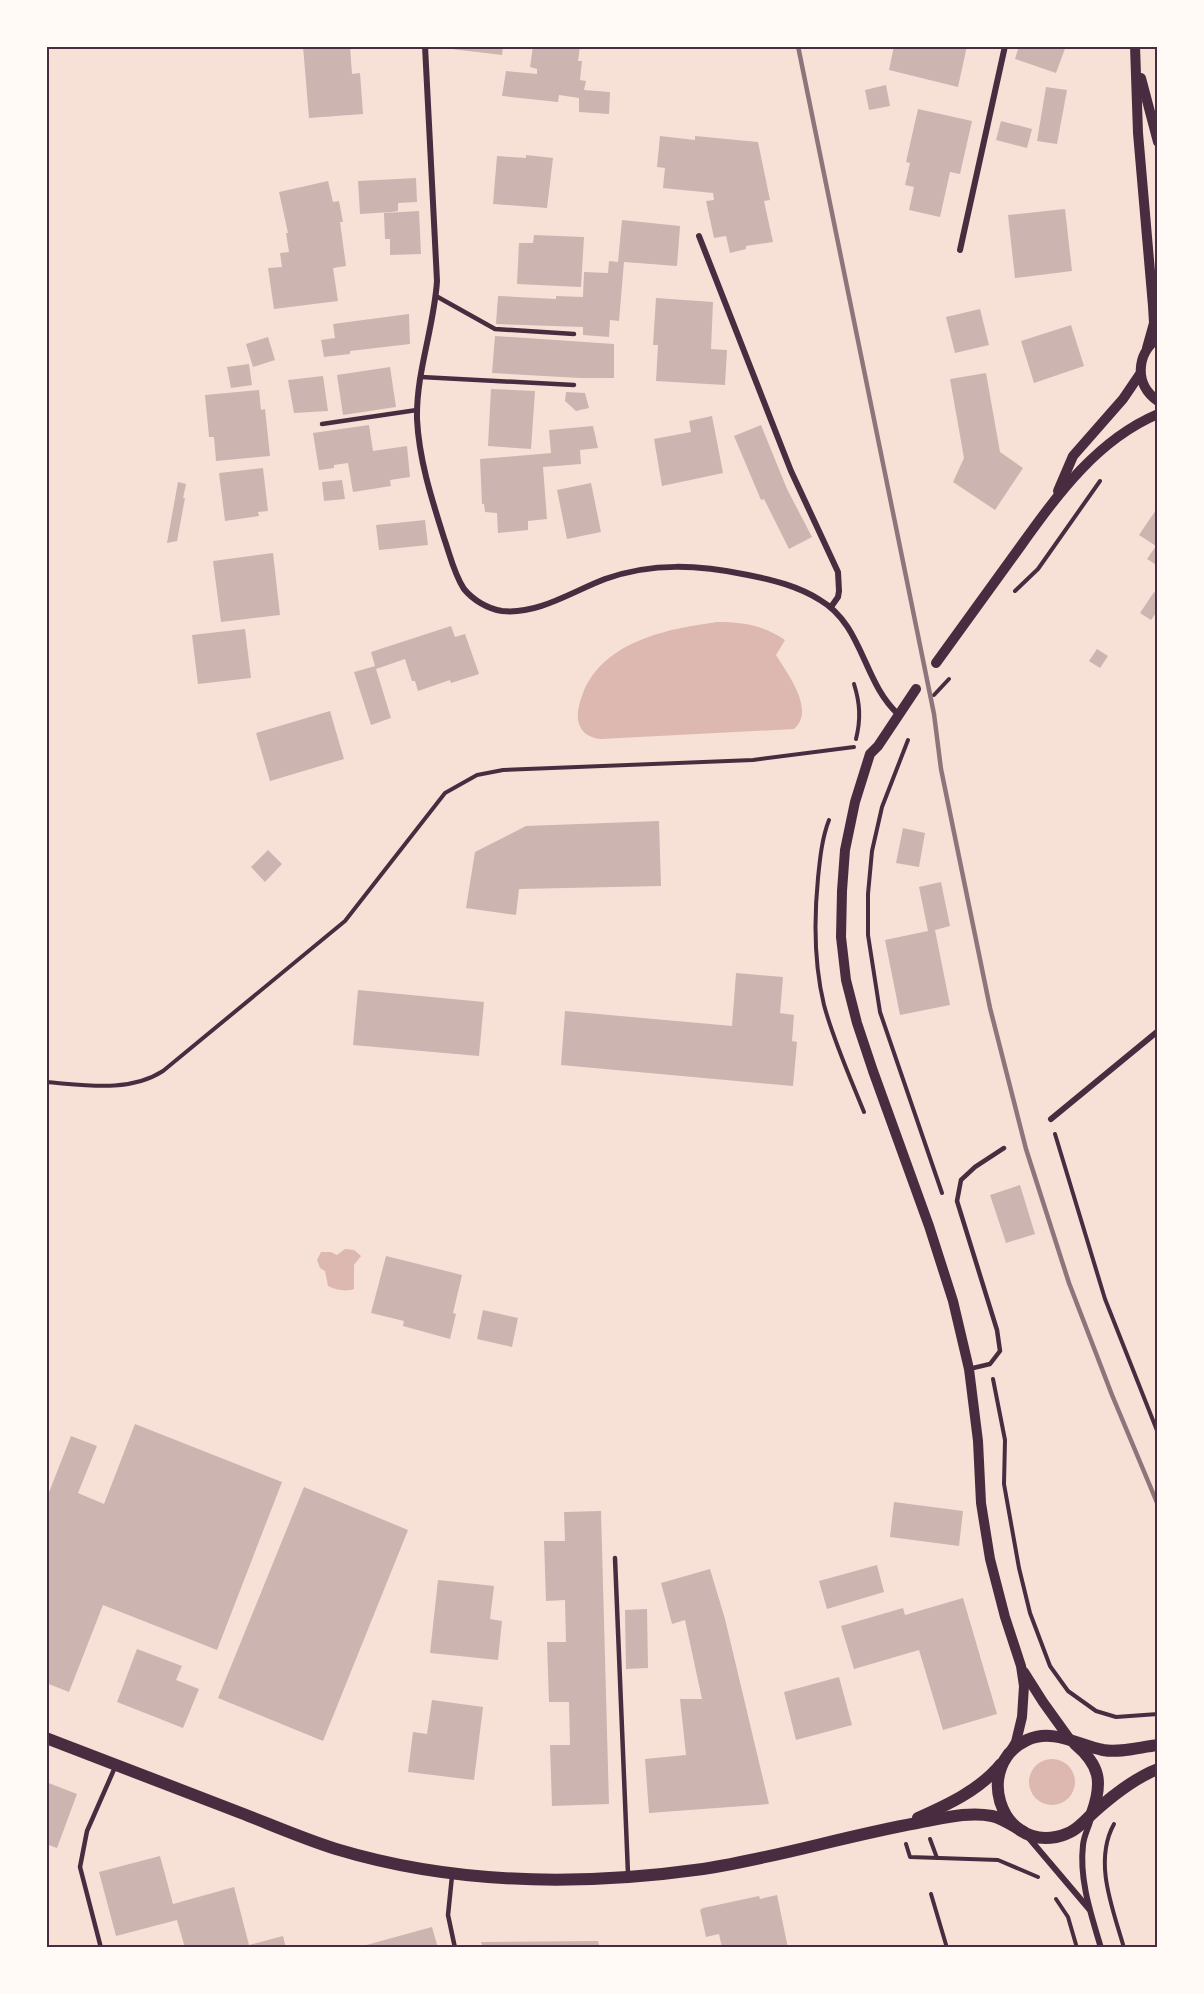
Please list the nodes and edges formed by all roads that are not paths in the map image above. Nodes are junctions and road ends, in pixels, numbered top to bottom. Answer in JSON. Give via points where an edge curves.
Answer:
{"nodes":[{"id":1,"x":425,"y":46,"type":"edge"},
{"id":2,"x":1005,"y":46,"type":"edge"},
{"id":3,"x":1135,"y":46,"type":"edge"},
{"id":4,"x":1137,"y":62,"type":"junction"},
{"id":5,"x":1158,"y":142,"type":"edge"},
{"id":6,"x":699,"y":236,"type":"dead end"},
{"id":7,"x":960,"y":250,"type":"dead end"},
{"id":8,"x":436,"y":296,"type":"junction"},
{"id":9,"x":574,"y":334,"type":"dead end"},
{"id":10,"x":1158,"y":338,"type":"edge"},
{"id":11,"x":1147,"y":348,"type":"junction"},
{"id":12,"x":1140,"y":374,"type":"junction"},
{"id":13,"x":421,"y":377,"type":"junction"},
{"id":14,"x":574,"y":385,"type":"dead end"},
{"id":15,"x":1158,"y":402,"type":"edge"},
{"id":16,"x":417,"y":410,"type":"junction"},
{"id":17,"x":1158,"y":414,"type":"edge"},
{"id":18,"x":322,"y":424,"type":"dead end"},
{"id":19,"x":1055,"y":499,"type":"junction"},
{"id":20,"x":831,"y":607,"type":"junction"},
{"id":21,"x":936,"y":663,"type":"dead end"},
{"id":22,"x":916,"y":689,"type":"dead end"},
{"id":23,"x":898,"y":714,"type":"junction"},
{"id":24,"x":1158,"y":1031,"type":"edge"},
{"id":25,"x":1051,"y":1119,"type":"road end"},
{"id":26,"x":1004,"y":1148,"type":"dead end"},
{"id":27,"x":969,"y":1369,"type":"junction"},
{"id":28,"x":615,"y":1558,"type":"dead end"},
{"id":29,"x":1021,"y":1666,"type":"junction"},
{"id":30,"x":46,"y":1738,"type":"edge"},
{"id":31,"x":1071,"y":1741,"type":"junction"},
{"id":32,"x":1158,"y":1745,"type":"edge"},
{"id":33,"x":1005,"y":1758,"type":"junction"},
{"id":34,"x":116,"y":1765,"type":"junction"},
{"id":35,"x":1158,"y":1769,"type":"edge"},
{"id":36,"x":1091,"y":1814,"type":"junction"},
{"id":37,"x":900,"y":1826,"type":"junction"},
{"id":38,"x":1024,"y":1832,"type":"junction"},
{"id":39,"x":452,"y":1873,"type":"junction"},
{"id":40,"x":628,"y":1877,"type":"junction"},
{"id":41,"x":1090,"y":1910,"type":"junction"},
{"id":42,"x":101,"y":1947,"type":"edge"},
{"id":43,"x":455,"y":1947,"type":"edge"},
{"id":44,"x":1101,"y":1947,"type":"edge"}],
"edges":[{"from":1,"to":8,"type":"street"},
{"from":2,"to":7,"type":"street"},
{"from":3,"to":4,"type":"street"},
{"from":4,"to":5,"type":"street"},
{"from":4,"to":11,"type":"street","via":[[1138,133],[1154,306]]},
{"from":6,"to":20,"type":"street","via":[[791,471],[838,572],[839,591]]},
{"from":8,"to":9,"type":"lane","via":[[495,329]]},
{"from":8,"to":13,"type":"street"},
{"from":10,"to":11,"type":"street"},
{"from":11,"to":12,"type":"street"},
{"from":12,"to":15,"type":"street","via":[[1145,388]]},
{"from":12,"to":19,"type":"street","via":[[1072,456]]},
{"from":13,"to":14,"type":"lane"},
{"from":13,"to":16,"type":"street"},
{"from":16,"to":18,"type":"lane"},
{"from":16,"to":20,"type":"street","via":[[426,475],[453,567],[468,593],[487,607],[524,610],[620,574],[678,566],[781,583]]},
{"from":17,"to":19,"type":"street","via":[[1117,437]]},
{"from":19,"to":21,"type":"street"},
{"from":20,"to":23,"type":"street","via":[[847,625],[878,689]]},
{"from":22,"to":23,"type":"street"},
{"from":23,"to":27,"type":"street","via":[[870,754],[855,802],[847,841],[841,936],[851,1002],[929,1226]]},
{"from":24,"to":25,"type":"street"},
{"from":26,"to":27,"type":"lane","via":[[961,1180],[957,1200],[997,1330],[999,1351],[990,1364]]},
{"from":27,"to":29,"type":"street","via":[[990,1559]]},
{"from":28,"to":40,"type":"lane"},
{"from":29,"to":31,"type":"street"},
{"from":29,"to":33,"type":"street","via":[[1022,1717],[1016,1742]]},
{"from":30,"to":34,"type":"main road"},
{"from":31,"to":32,"type":"main road","via":[[1103,1750]]},
{"from":31,"to":33,"type":"main road","via":[[1057,1736],[1028,1739]]},
{"from":31,"to":36,"type":"main road","via":[[1088,1754],[1097,1773],[1098,1794]]},
{"from":33,"to":37,"type":"main road","via":[[969,1791]]},
{"from":33,"to":38,"type":"main road","via":[[997,1790],[1001,1807]]},
{"from":34,"to":39,"type":"main road","via":[[334,1849]]},
{"from":34,"to":42,"type":"lane","via":[[87,1831],[80,1867]]},
{"from":35,"to":36,"type":"main road","via":[[1127,1785]]},
{"from":36,"to":38,"type":"main road","via":[[1068,1834],[1053,1838]]},
{"from":36,"to":41,"type":"street","via":[[1082,1856]]},
{"from":37,"to":38,"type":"main road","via":[[968,1814],[994,1816]]},
{"from":37,"to":40,"type":"main road","via":[[704,1869]]},
{"from":38,"to":41,"type":"street"},
{"from":39,"to":40,"type":"main road","via":[[532,1880]]},
{"from":39,"to":43,"type":"lane","via":[[448,1915]]},
{"from":41,"to":44,"type":"street"}]}
